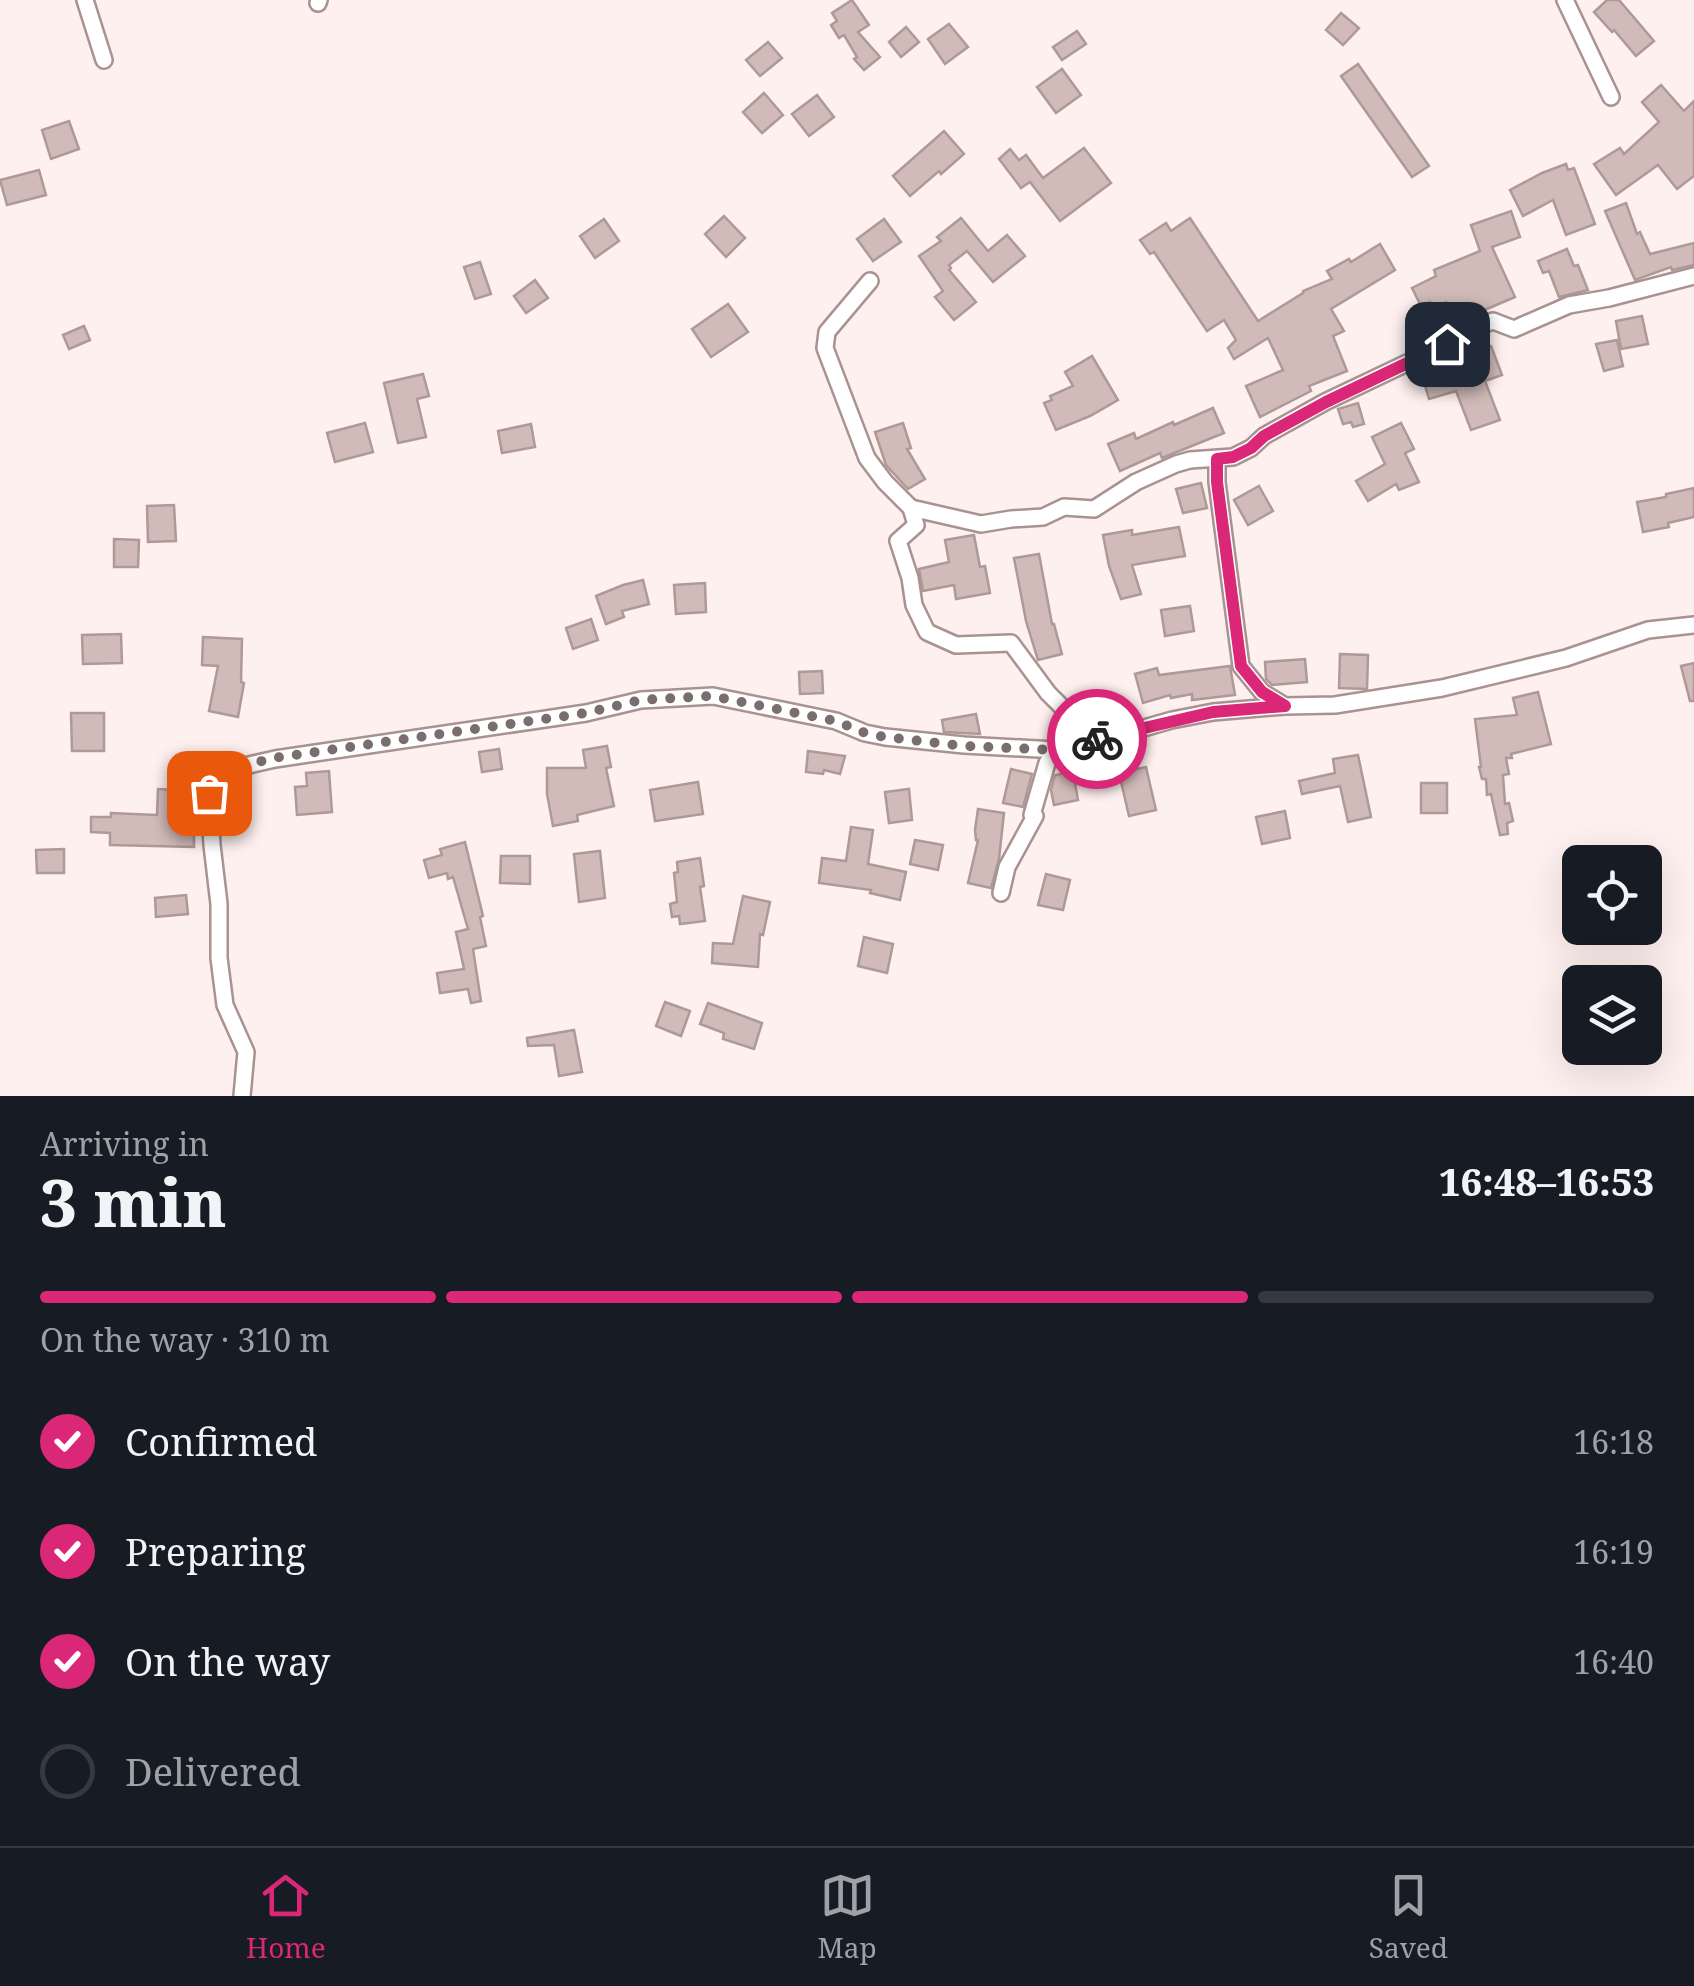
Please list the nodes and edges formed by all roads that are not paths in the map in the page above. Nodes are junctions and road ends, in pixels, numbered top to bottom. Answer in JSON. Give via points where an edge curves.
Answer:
{"nodes":[{"id":1,"x":84,"y":0,"type":"edge"},
{"id":2,"x":1564,"y":0,"type":"edge"},
{"id":3,"x":104,"y":60,"type":"dead end"},
{"id":4,"x":1611,"y":97,"type":"dead end"},
{"id":5,"x":1694,"y":276,"type":"edge"},
{"id":6,"x":870,"y":281,"type":"dead end"},
{"id":7,"x":1217,"y":459,"type":"junction"},
{"id":8,"x":911,"y":508,"type":"junction"},
{"id":9,"x":1694,"y":625,"type":"edge"},
{"id":10,"x":1285,"y":706,"type":"junction"},
{"id":11,"x":1088,"y":739,"type":"junction"},
{"id":12,"x":1056,"y":750,"type":"junction"},
{"id":13,"x":1001,"y":893,"type":"dead end"},
{"id":14,"x":242,"y":1096,"type":"edge"}],
"edges":[{"from":1,"to":3,"type":"street"},
{"from":2,"to":4,"type":"street"},
{"from":5,"to":7,"type":"street","via":[[1569,305],[1514,329],[1493,321],[1457,334],[1251,448]]},
{"from":6,"to":8,"type":"street","via":[[828,332],[825,348],[867,458]]},
{"from":7,"to":8,"type":"street","via":[[1154,473],[1094,509],[981,524]]},
{"from":7,"to":10,"type":"street","via":[[1241,666],[1262,692]]},
{"from":8,"to":11,"type":"street","via":[[916,525],[898,541],[928,632],[956,644],[1011,643]]},
{"from":9,"to":10,"type":"street","via":[[1648,630],[1442,688]]},
{"from":10,"to":11,"type":"street","via":[[1213,712]]},
{"from":11,"to":12,"type":"street"},
{"from":12,"to":13,"type":"street"},
{"from":12,"to":14,"type":"street","via":[[885,737],[712,696],[641,700],[210,774],[219,958],[225,1005],[246,1052]]}]}
